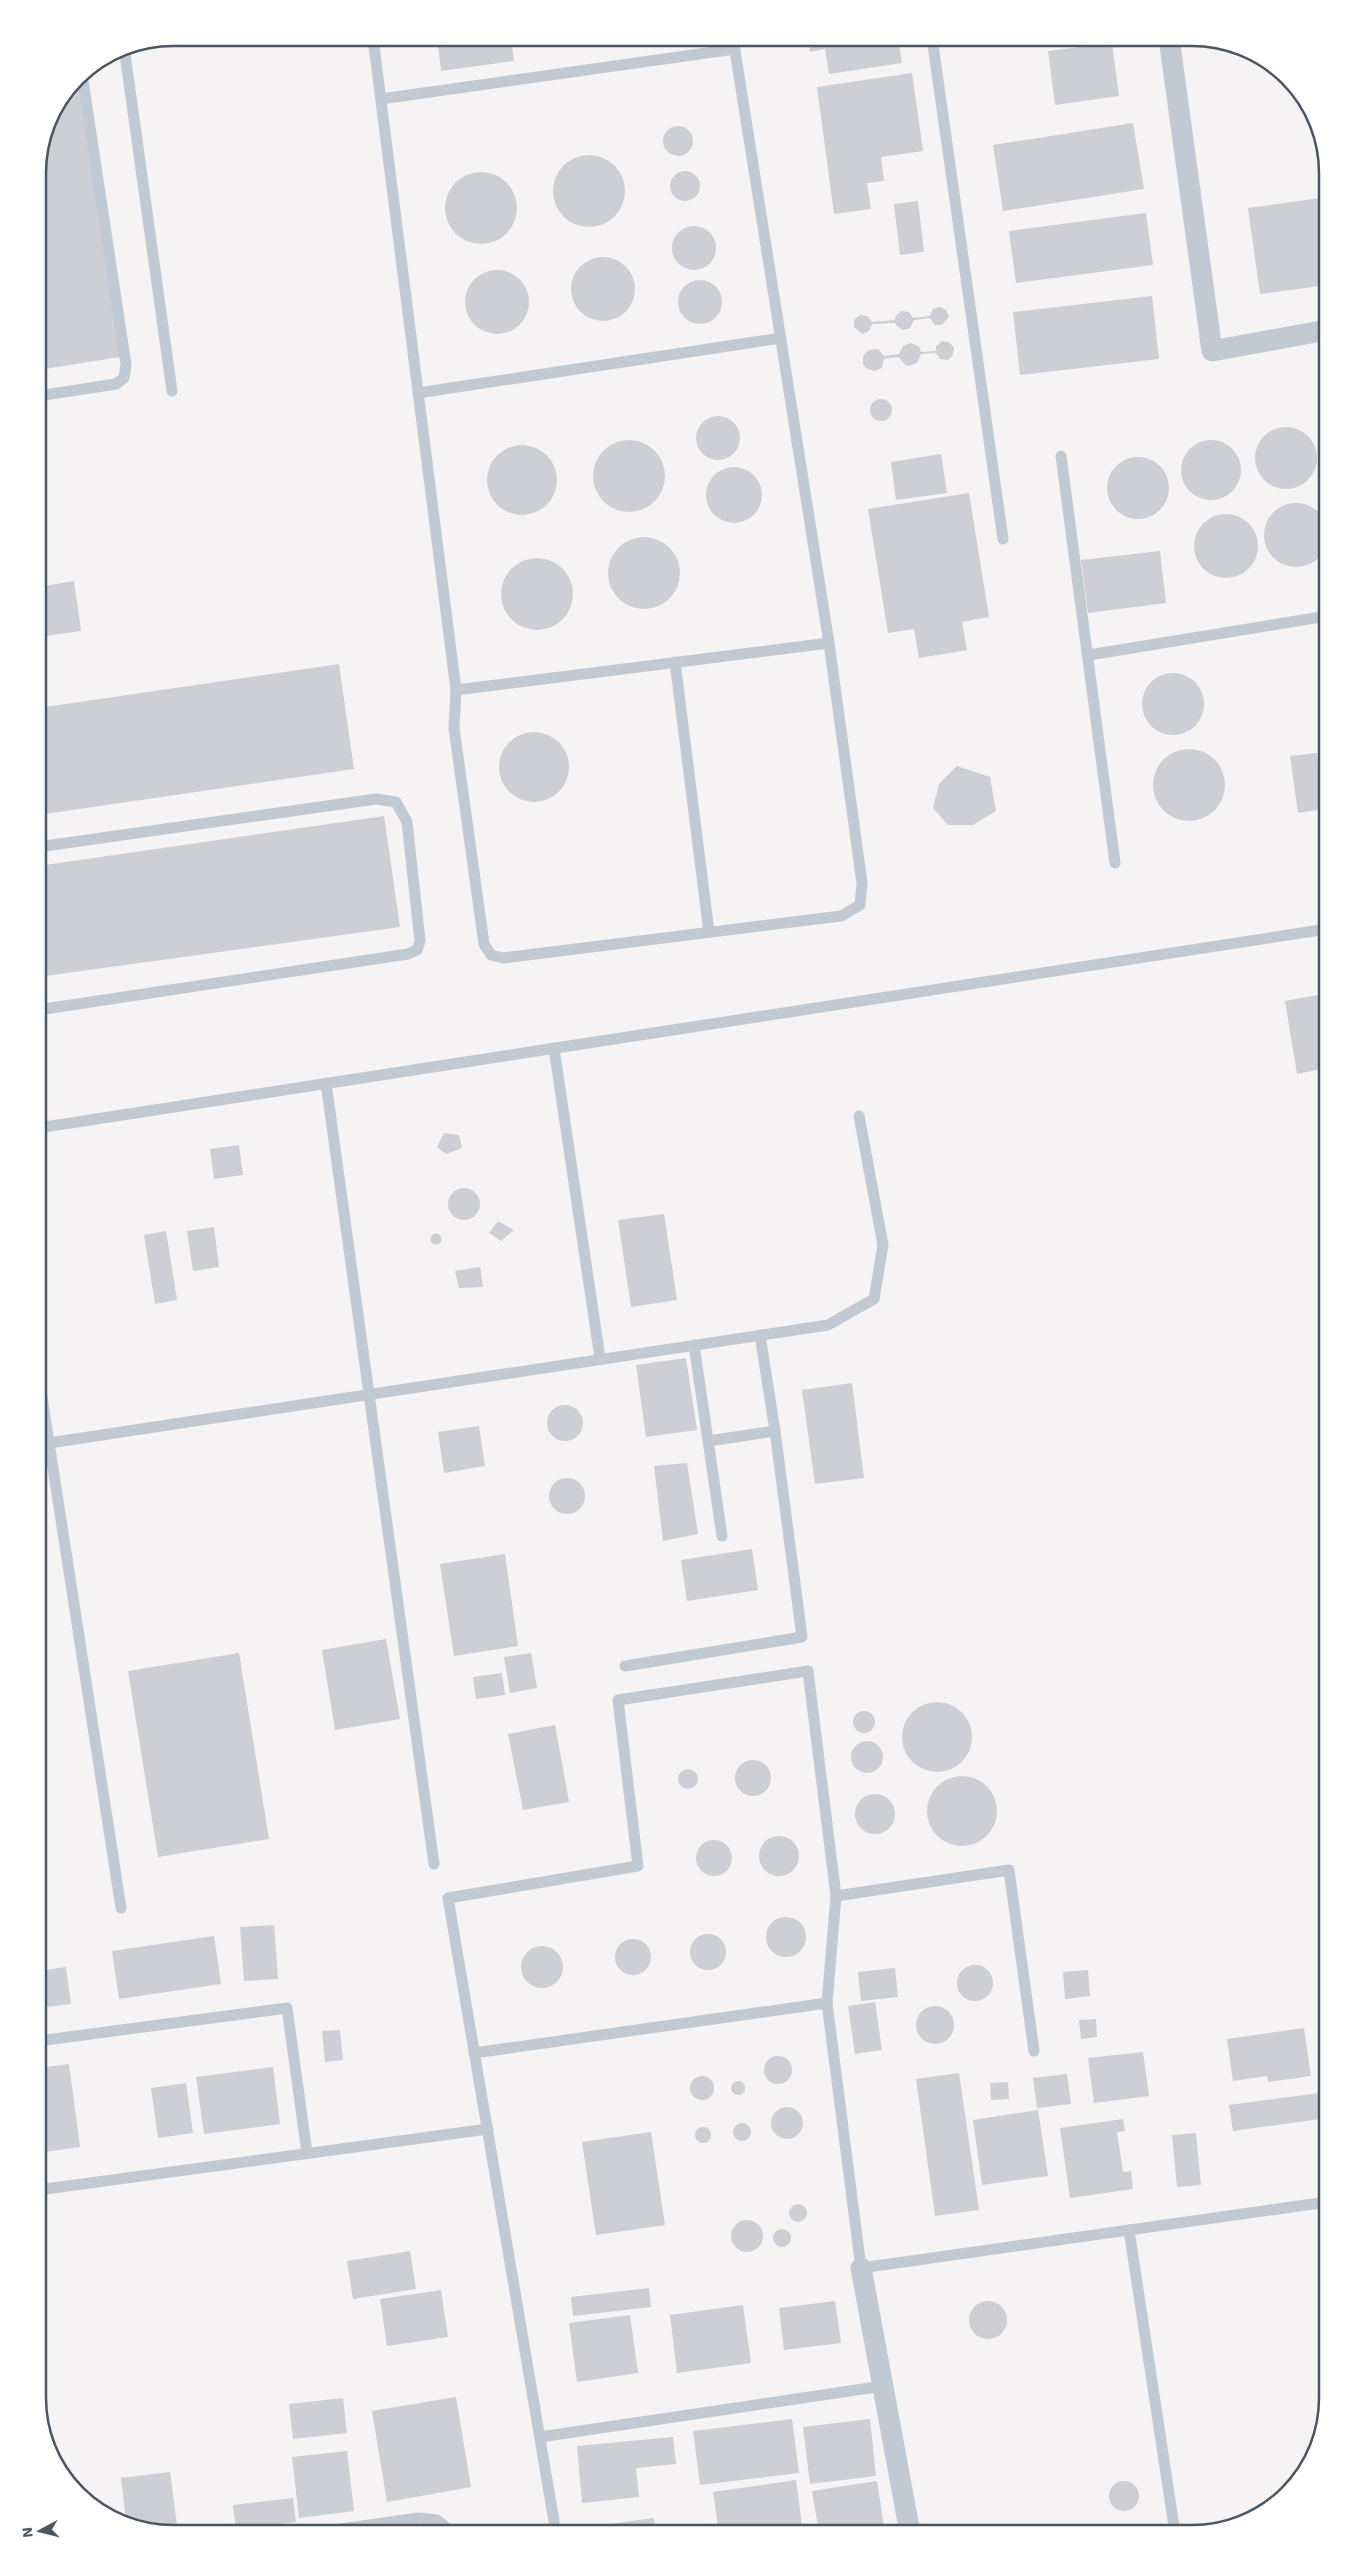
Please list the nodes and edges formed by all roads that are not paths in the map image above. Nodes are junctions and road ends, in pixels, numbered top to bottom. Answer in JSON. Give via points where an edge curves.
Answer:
{"nodes":[{"id":1,"x":374,"y":46,"type":"edge"},
{"id":2,"x":712,"y":47,"type":"edge"},
{"id":3,"x":735,"y":47,"type":"edge"},
{"id":4,"x":933,"y":47,"type":"edge"},
{"id":5,"x":1171,"y":47,"type":"edge"},
{"id":6,"x":125,"y":56,"type":"edge"},
{"id":7,"x":84,"y":84,"type":"edge"},
{"id":8,"x":381,"y":99,"type":"junction"},
{"id":9,"x":1319,"y":332,"type":"edge"},
{"id":10,"x":781,"y":338,"type":"junction"},
{"id":11,"x":172,"y":391,"type":"dead end"},
{"id":12,"x":418,"y":393,"type":"junction"},
{"id":13,"x":47,"y":395,"type":"edge"},
{"id":14,"x":1062,"y":456,"type":"dead end"},
{"id":15,"x":1003,"y":539,"type":"dead end"},
{"id":16,"x":1319,"y":617,"type":"edge"},
{"id":17,"x":829,"y":643,"type":"junction"},
{"id":18,"x":1089,"y":655,"type":"junction"},
{"id":19,"x":675,"y":662,"type":"junction"},
{"id":20,"x":456,"y":690,"type":"junction"},
{"id":21,"x":47,"y":846,"type":"edge"},
{"id":22,"x":1115,"y":863,"type":"dead end"},
{"id":23,"x":1319,"y":930,"type":"edge"},
{"id":24,"x":709,"y":932,"type":"junction"},
{"id":25,"x":47,"y":1009,"type":"edge"},
{"id":26,"x":554,"y":1048,"type":"junction"},
{"id":27,"x":326,"y":1083,"type":"junction"},
{"id":28,"x":859,"y":1116,"type":"dead end"},
{"id":29,"x":47,"y":1127,"type":"edge"},
{"id":30,"x":760,"y":1335,"type":"junction"},
{"id":31,"x":694,"y":1345,"type":"junction"},
{"id":32,"x":600,"y":1358,"type":"junction"},
{"id":33,"x":369,"y":1394,"type":"junction"},
{"id":34,"x":46,"y":1426,"type":"edge"},
{"id":35,"x":775,"y":1431,"type":"junction"},
{"id":36,"x":709,"y":1441,"type":"junction"},
{"id":37,"x":49,"y":1443,"type":"junction"},
{"id":38,"x":722,"y":1536,"type":"dead end"},
{"id":39,"x":625,"y":1666,"type":"dead end"},
{"id":40,"x":434,"y":1864,"type":"dead end"},
{"id":41,"x":836,"y":1896,"type":"junction"},
{"id":42,"x":121,"y":1908,"type":"dead end"},
{"id":43,"x":827,"y":2003,"type":"junction"},
{"id":44,"x":46,"y":2040,"type":"edge"},
{"id":45,"x":1034,"y":2051,"type":"dead end"},
{"id":46,"x":474,"y":2053,"type":"junction"},
{"id":47,"x":488,"y":2128,"type":"junction"},
{"id":48,"x":307,"y":2153,"type":"junction"},
{"id":49,"x":46,"y":2189,"type":"edge"},
{"id":50,"x":1319,"y":2203,"type":"edge"},
{"id":51,"x":1130,"y":2230,"type":"junction"},
{"id":52,"x":861,"y":2268,"type":"junction"},
{"id":53,"x":883,"y":2386,"type":"junction"},
{"id":54,"x":540,"y":2437,"type":"junction"},
{"id":55,"x":374,"y":2524,"type":"edge"},
{"id":56,"x":442,"y":2524,"type":"edge"},
{"id":57,"x":555,"y":2524,"type":"edge"},
{"id":58,"x":908,"y":2525,"type":"edge"},
{"id":59,"x":1174,"y":2525,"type":"edge"}],
"edges":[{"from":1,"to":8,"type":"lane"},
{"from":2,"to":8,"type":"lane"},
{"from":3,"to":10,"type":"lane"},
{"from":4,"to":15,"type":"lane"},
{"from":5,"to":9,"type":"street","via":[[1212,351]]},
{"from":6,"to":11,"type":"lane"},
{"from":7,"to":13,"type":"lane","via":[[126,365],[124,378],[116,384]]},
{"from":8,"to":12,"type":"lane"},
{"from":10,"to":12,"type":"lane"},
{"from":10,"to":17,"type":"lane"},
{"from":12,"to":20,"type":"lane"},
{"from":14,"to":18,"type":"lane"},
{"from":16,"to":18,"type":"lane"},
{"from":17,"to":19,"type":"lane"},
{"from":17,"to":24,"type":"lane","via":[[862,883],[860,905],[840,916]]},
{"from":18,"to":22,"type":"lane"},
{"from":19,"to":20,"type":"lane"},
{"from":19,"to":24,"type":"lane"},
{"from":20,"to":24,"type":"lane","via":[[454,728],[484,944],[491,955],[503,958]]},
{"from":21,"to":25,"type":"lane","via":[[376,799],[396,802],[407,822],[420,941],[417,950],[408,954]]},
{"from":23,"to":26,"type":"lane"},
{"from":26,"to":27,"type":"lane"},
{"from":26,"to":32,"type":"lane"},
{"from":27,"to":29,"type":"lane"},
{"from":27,"to":33,"type":"lane"},
{"from":28,"to":30,"type":"lane","via":[[883,1245],[874,1299],[828,1325]]},
{"from":30,"to":31,"type":"lane"},
{"from":30,"to":35,"type":"lane"},
{"from":31,"to":32,"type":"lane"},
{"from":31,"to":36,"type":"lane"},
{"from":32,"to":33,"type":"lane"},
{"from":33,"to":37,"type":"lane"},
{"from":33,"to":40,"type":"lane"},
{"from":34,"to":37,"type":"lane"},
{"from":35,"to":36,"type":"lane"},
{"from":35,"to":39,"type":"lane","via":[[802,1638]]},
{"from":36,"to":38,"type":"lane"},
{"from":37,"to":42,"type":"lane"},
{"from":41,"to":43,"type":"lane"},
{"from":41,"to":45,"type":"lane","via":[[1009,1870]]},
{"from":41,"to":46,"type":"lane","via":[[808,1671],[618,1700],[638,1866],[448,1898]]},
{"from":43,"to":46,"type":"lane"},
{"from":43,"to":52,"type":"lane"},
{"from":44,"to":48,"type":"lane","via":[[287,2008]]},
{"from":46,"to":47,"type":"lane"},
{"from":47,"to":48,"type":"lane"},
{"from":47,"to":54,"type":"lane"},
{"from":48,"to":49,"type":"lane"},
{"from":50,"to":51,"type":"lane"},
{"from":51,"to":52,"type":"lane"},
{"from":51,"to":59,"type":"lane"},
{"from":52,"to":53,"type":"street"},
{"from":53,"to":54,"type":"lane"},
{"from":53,"to":58,"type":"street"},
{"from":54,"to":57,"type":"lane"},
{"from":55,"to":56,"type":"lane","via":[[418,2518],[437,2520]]}]}
